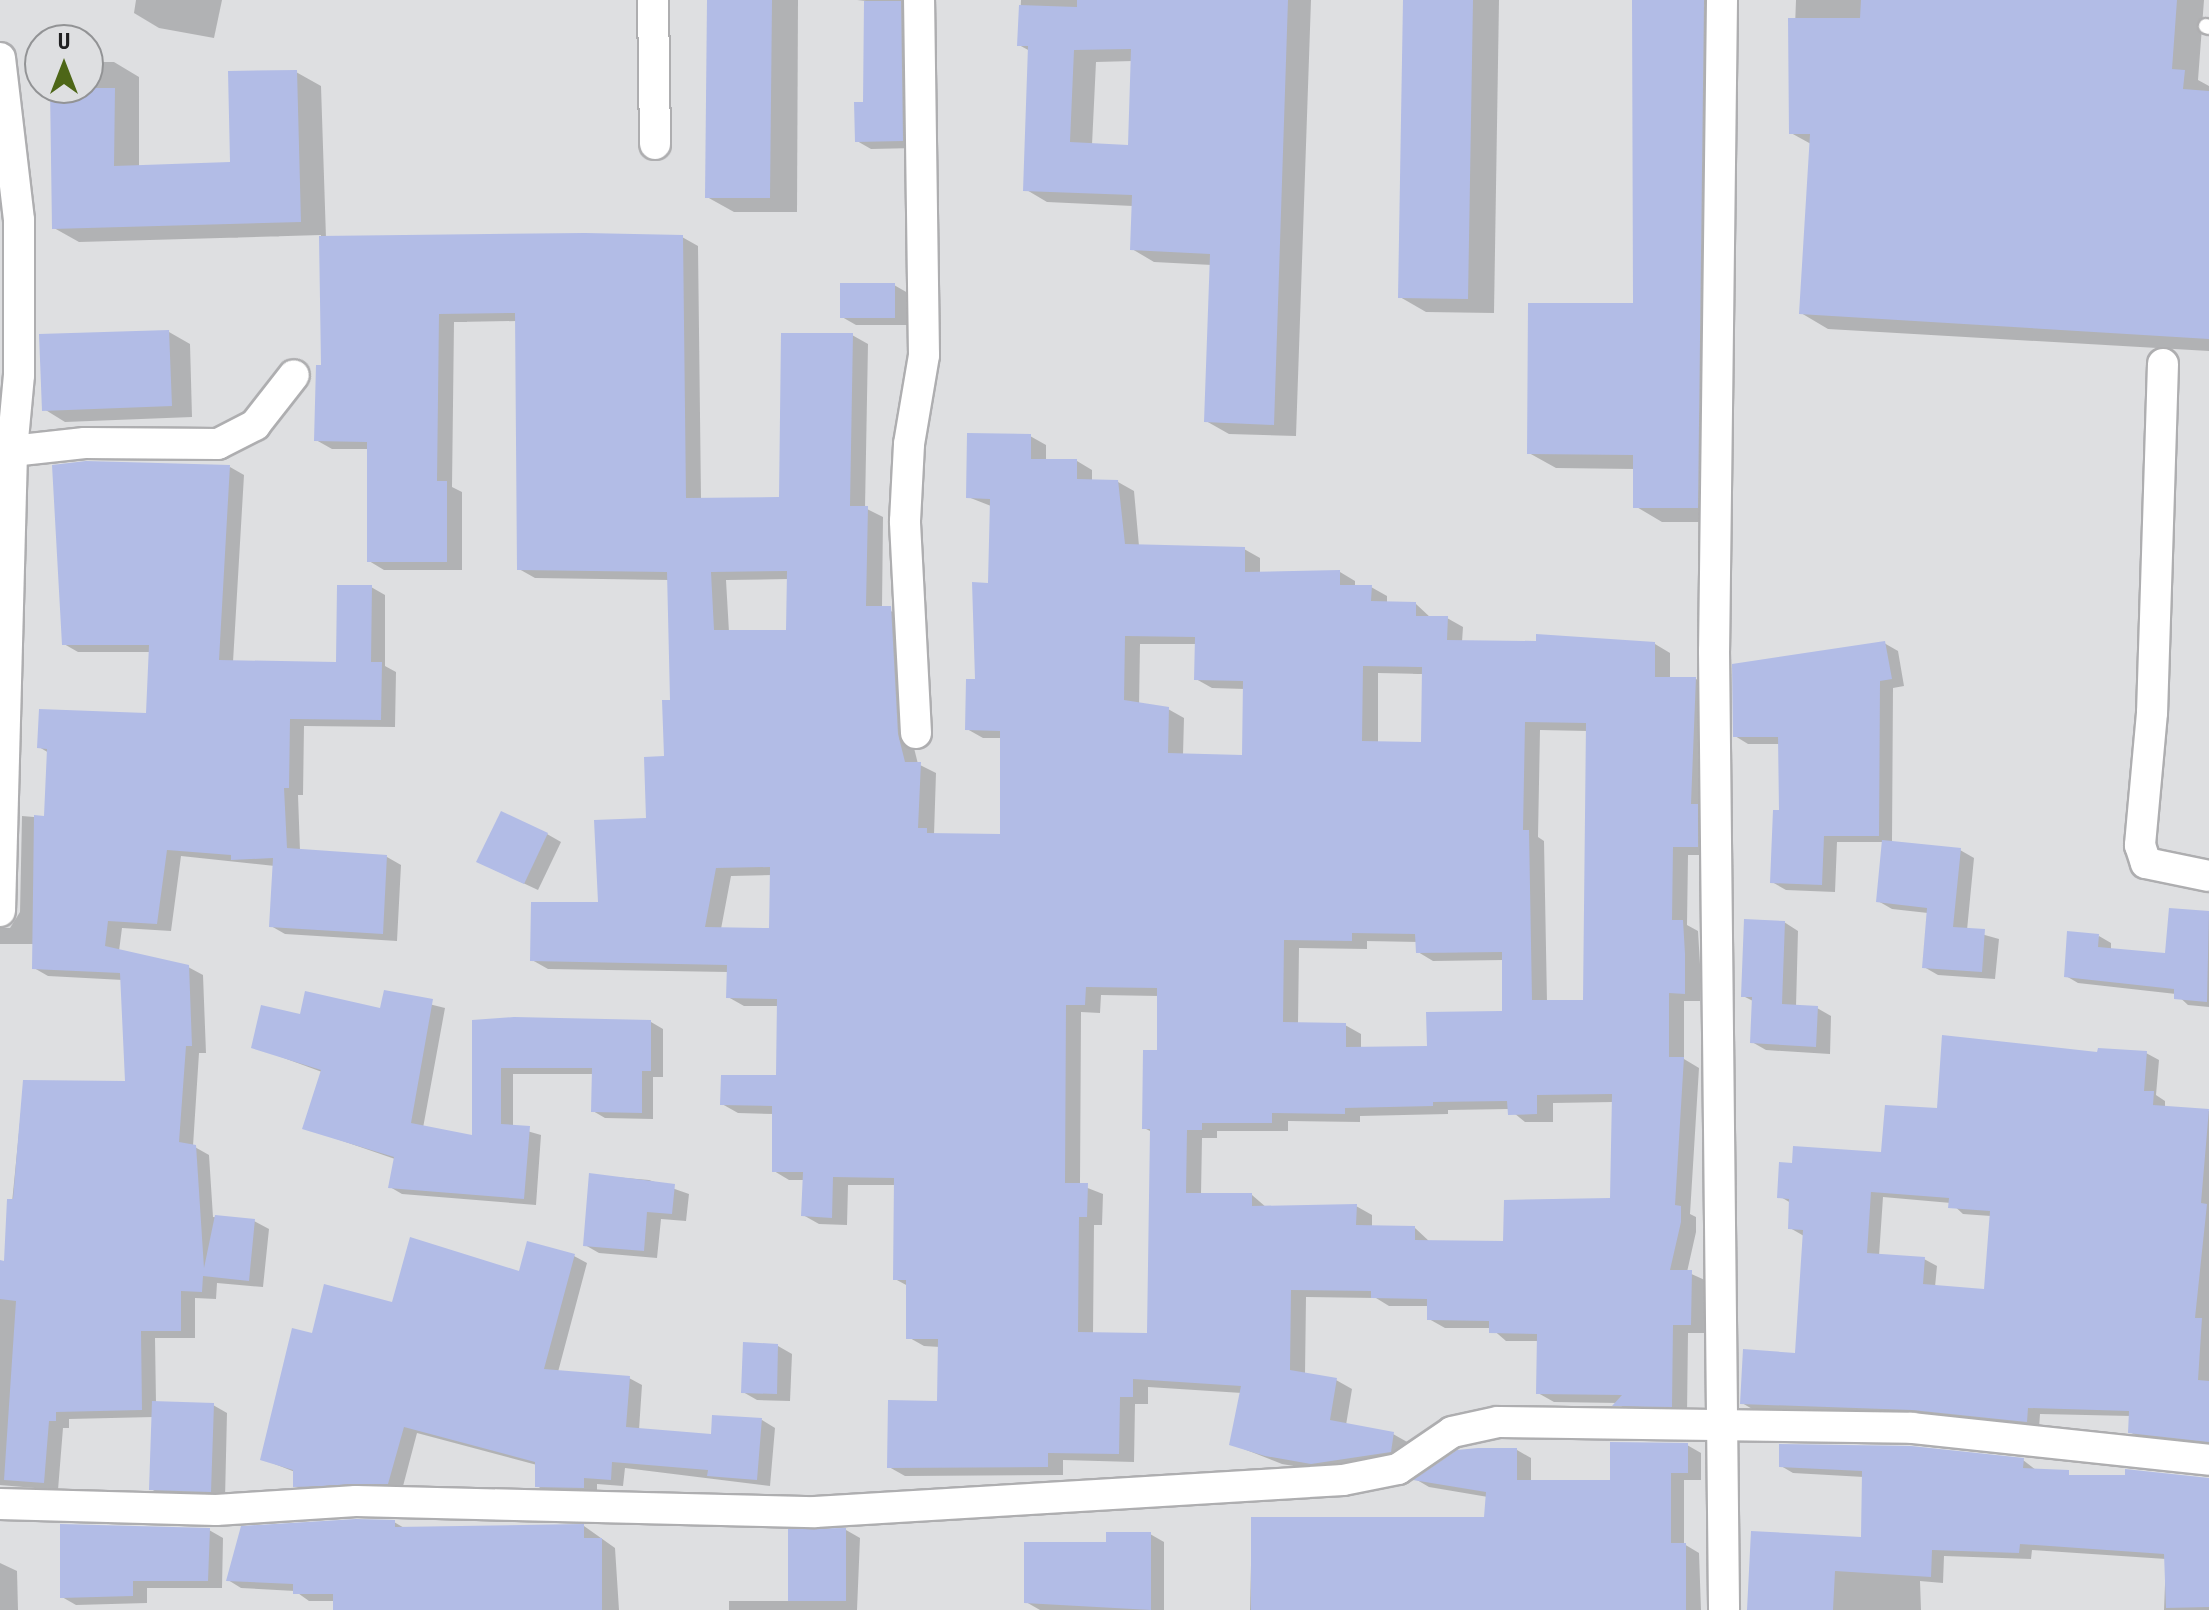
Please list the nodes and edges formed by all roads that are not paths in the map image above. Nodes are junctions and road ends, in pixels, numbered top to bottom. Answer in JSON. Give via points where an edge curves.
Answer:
{"nodes":[{"id":1,"x":653,"y":0,"type":"edge"},
{"id":2,"x":919,"y":0,"type":"edge"},
{"id":3,"x":1722,"y":0,"type":"edge"},
{"id":4,"x":0,"y":58,"type":"edge"},
{"id":5,"x":655,"y":144,"type":"dead end"},
{"id":6,"x":2163,"y":364,"type":"dead end"},
{"id":7,"x":294,"y":375,"type":"dead end"},
{"id":8,"x":12,"y":451,"type":"junction"},
{"id":9,"x":916,"y":733,"type":"dead end"},
{"id":10,"x":2209,"y":876,"type":"edge"},
{"id":11,"x":0,"y":911,"type":"edge"},
{"id":12,"x":1722,"y":1424,"type":"junction"},
{"id":13,"x":2209,"y":1460,"type":"edge"},
{"id":14,"x":0,"y":1504,"type":"edge"},
{"id":15,"x":1724,"y":1610,"type":"edge"}],
"edges":[{"from":1,"to":5,"type":"street"},
{"from":2,"to":9,"type":"street","via":[[924,355],[909,444],[905,521]]},
{"from":3,"to":12,"type":"street","via":[[1714,651]]},
{"from":4,"to":8,"type":"street","via":[[19,220],[19,375]]},
{"from":6,"to":10,"type":"street","via":[[2152,713],[2140,845],[2146,863]]},
{"from":7,"to":8,"type":"street","via":[[255,425],[218,444],[85,443]]},
{"from":8,"to":11,"type":"street"},
{"from":12,"to":13,"type":"street","via":[[1912,1428]]},
{"from":12,"to":14,"type":"street","via":[[1476,1423],[1452,1432],[1398,1469],[1343,1480],[815,1512],[356,1501],[216,1510]]},
{"from":12,"to":15,"type":"street"}]}
